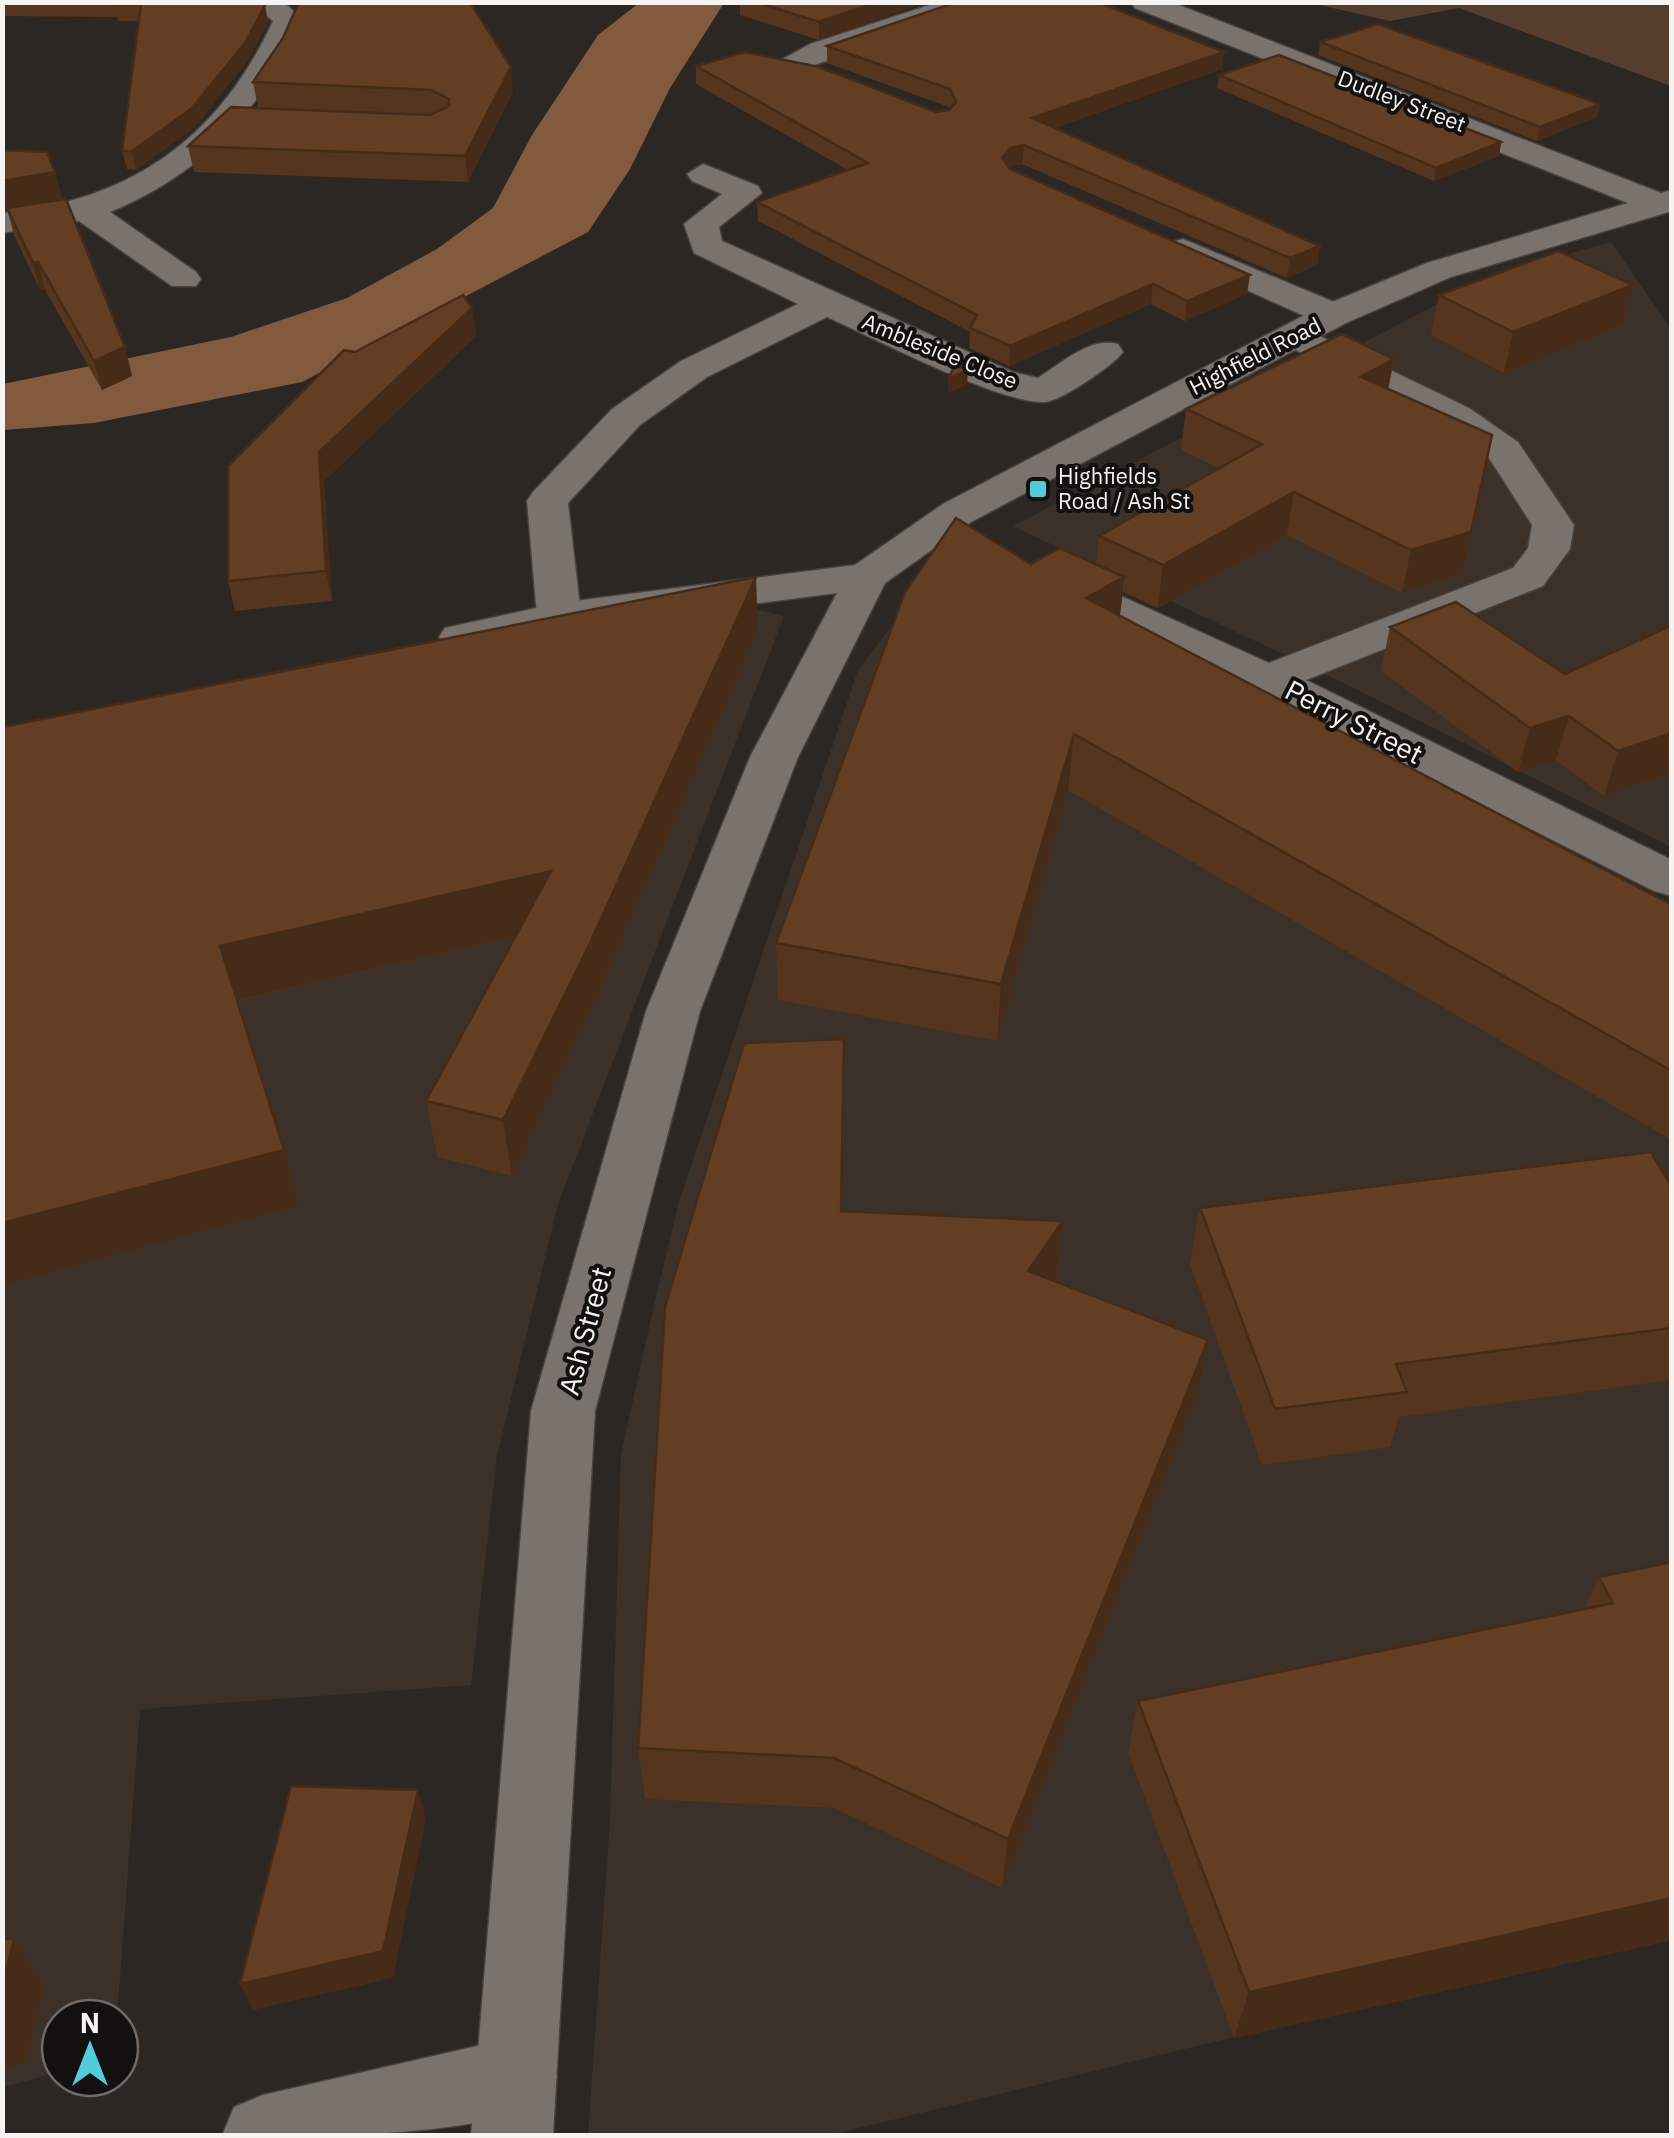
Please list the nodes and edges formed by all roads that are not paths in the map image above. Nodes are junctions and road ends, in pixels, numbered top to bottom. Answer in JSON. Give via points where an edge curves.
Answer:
{"nodes":[{"id":1,"x":969,"y":2,"type":"edge"},
{"id":2,"x":1145,"y":2,"type":"edge"},
{"id":3,"x":275,"y":10,"type":"edge"},
{"id":4,"x":324,"y":15,"type":"edge"},
{"id":5,"x":749,"y":58,"type":"edge"},
{"id":6,"x":788,"y":65,"type":"junction"},
{"id":7,"x":828,"y":74,"type":"edge"},
{"id":8,"x":226,"y":119,"type":"junction"},
{"id":9,"x":264,"y":121,"type":"edge"},
{"id":10,"x":704,"y":174,"type":"dead end"},
{"id":11,"x":1665,"y":202,"type":"edge"},
{"id":12,"x":88,"y":212,"type":"junction"},
{"id":13,"x":2,"y":223,"type":"edge"},
{"id":14,"x":1160,"y":238,"type":"edge"},
{"id":15,"x":184,"y":279,"type":"dead end"},
{"id":16,"x":826,"y":304,"type":"junction"},
{"id":17,"x":1333,"y":316,"type":"junction"},
{"id":18,"x":1297,"y":336,"type":"junction"},
{"id":19,"x":1105,"y":352,"type":"dead end"},
{"id":20,"x":1032,"y":571,"type":"edge"},
{"id":21,"x":867,"y":576,"type":"junction"},
{"id":22,"x":559,"y":616,"type":"junction"},
{"id":23,"x":424,"y":646,"type":"edge"},
{"id":24,"x":1268,"y":679,"type":"junction"},
{"id":25,"x":1672,"y":880,"type":"edge"},
{"id":26,"x":514,"y":2106,"type":"edge"},
{"id":27,"x":263,"y":2136,"type":"edge"}],
"edges":[{"from":1,"to":6,"type":"street"},
{"from":2,"to":11,"type":"street","name":"Dudley Street"},
{"from":3,"to":4,"type":"street"},
{"from":3,"to":8,"type":"street","via":[[275,56]]},
{"from":5,"to":6,"type":"street"},
{"from":6,"to":7,"type":"street"},
{"from":8,"to":9,"type":"street"},
{"from":8,"to":12,"type":"street","via":[[190,157]]},
{"from":10,"to":16,"type":"street","name":"Ambleside Close","via":[[746,193],[701,224],[706,246]]},
{"from":11,"to":17,"type":"street","name":"Highfield Road","via":[[1439,270]]},
{"from":12,"to":13,"type":"street"},
{"from":12,"to":15,"type":"street"},
{"from":14,"to":17,"type":"street"},
{"from":16,"to":19,"type":"street","name":"Ambleside Close","via":[[1000,380],[1044,391]]},
{"from":16,"to":22,"type":"street","name":"Ambleside Close","via":[[694,369],[640,408],[547,502]]},
{"from":17,"to":18,"type":"street","name":"Highfield Road"},
{"from":18,"to":21,"type":"street","name":"Highfield Road","via":[[957,513]]},
{"from":18,"to":24,"type":"street","via":[[1455,416],[1504,450],[1553,526],[1549,550],[1528,577]]},
{"from":20,"to":24,"type":"street","name":"Perry Street"},
{"from":21,"to":22,"type":"street"},
{"from":21,"to":26,"type":"street","name":"Ash Street","via":[[774,756],[673,1011],[564,1412]]},
{"from":22,"to":23,"type":"street"},
{"from":24,"to":25,"type":"street","name":"Perry Street"},
{"from":26,"to":27,"type":"street"}]}
